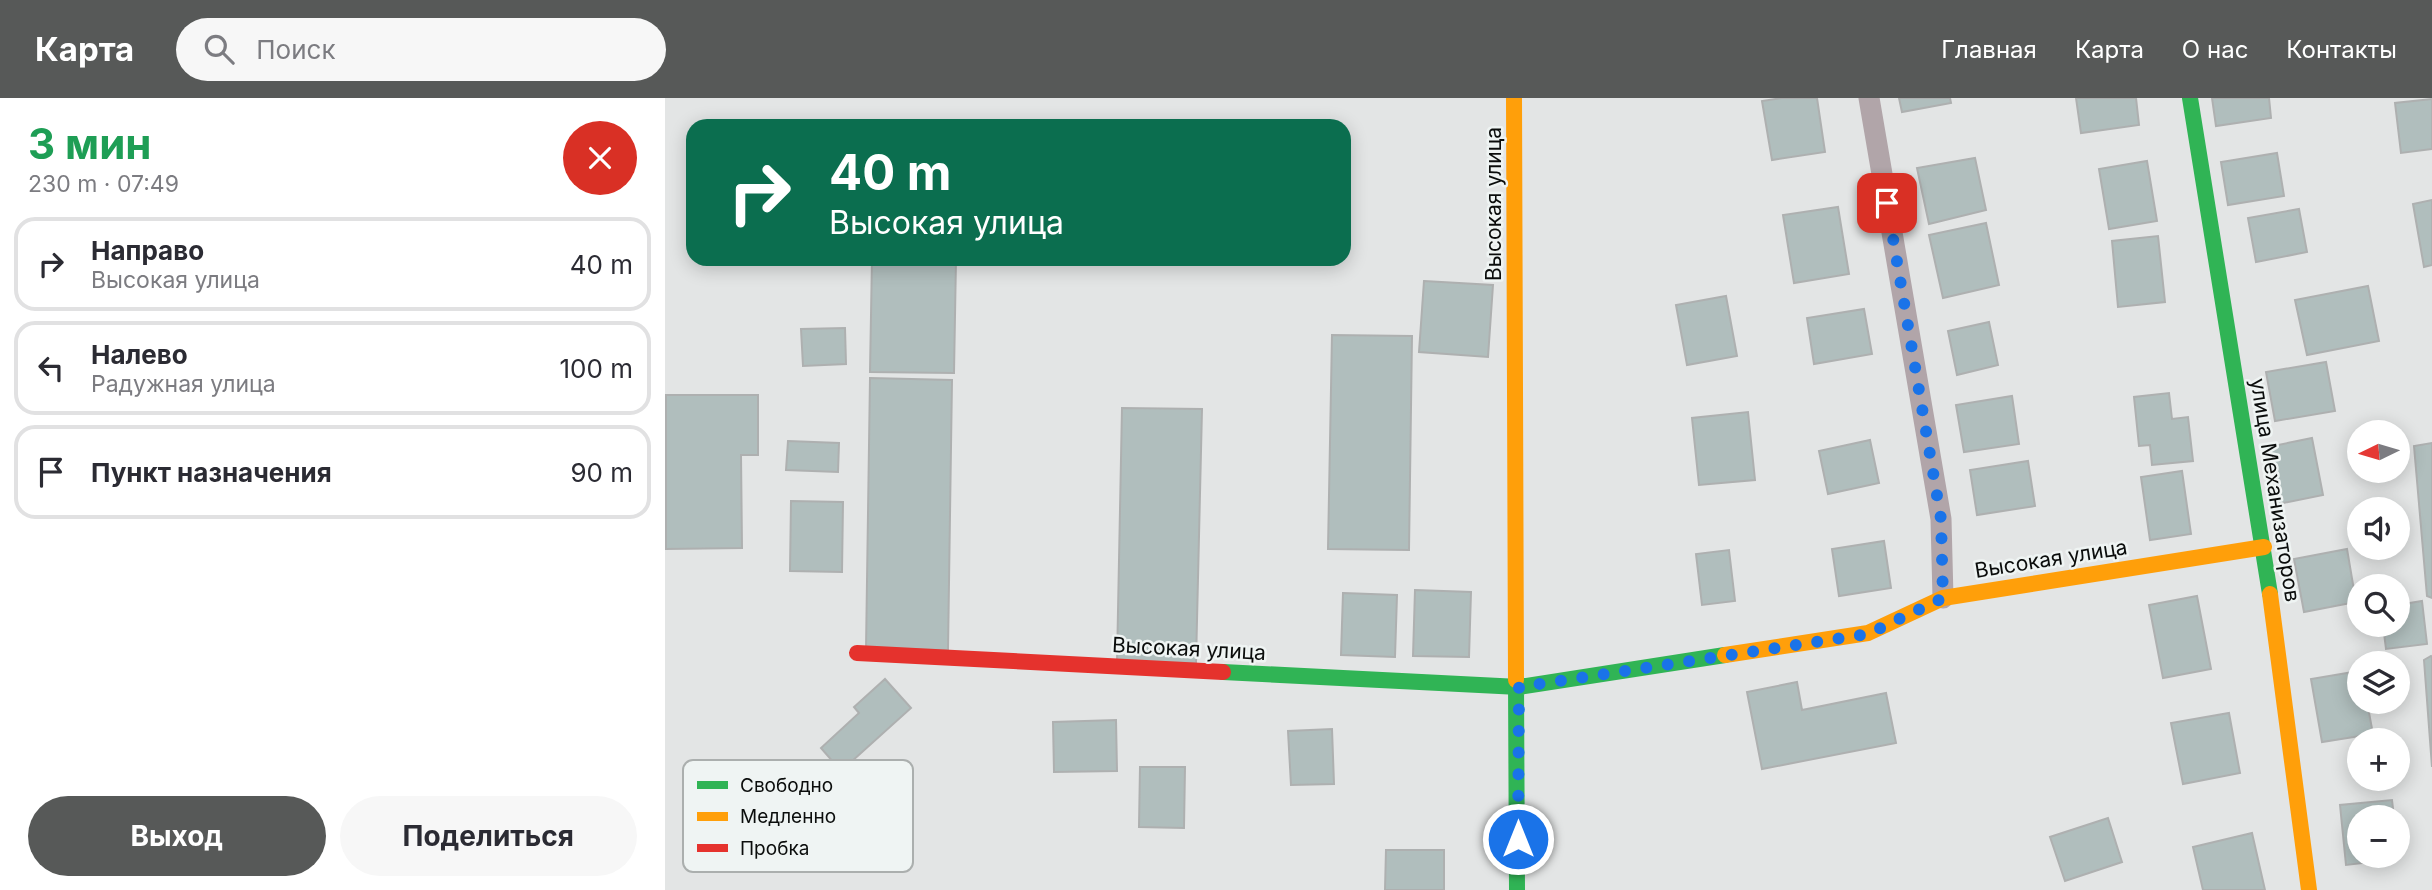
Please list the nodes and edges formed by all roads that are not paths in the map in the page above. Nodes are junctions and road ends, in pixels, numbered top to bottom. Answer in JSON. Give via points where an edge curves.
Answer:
{"nodes":[{"id":1,"x":1514,"y":98,"type":"edge"},
{"id":2,"x":1869,"y":98,"type":"edge"},
{"id":3,"x":2190,"y":98,"type":"edge"},
{"id":4,"x":2264,"y":547,"type":"junction"},
{"id":5,"x":1943,"y":598,"type":"junction"},
{"id":6,"x":856,"y":653,"type":"dead end"},
{"id":7,"x":1519,"y":687,"type":"junction"},
{"id":8,"x":1517,"y":890,"type":"edge"},
{"id":9,"x":2309,"y":890,"type":"edge"}],
"edges":[{"from":1,"to":7,"type":"street","name":"Высокая улица"},
{"from":2,"to":5,"type":"street","via":[[1941,519]]},
{"from":3,"to":4,"type":"street","name":"улица Механизаторов"},
{"from":4,"to":5,"type":"street","name":"Высокая улица"},
{"from":4,"to":9,"type":"street","name":"улица Механизаторов"},
{"from":5,"to":7,"type":"street","name":"Высокая улица","via":[[1868,634]]},
{"from":6,"to":7,"type":"street","name":"Высокая улица"},
{"from":7,"to":8,"type":"street","name":"Высокая улица"}]}
